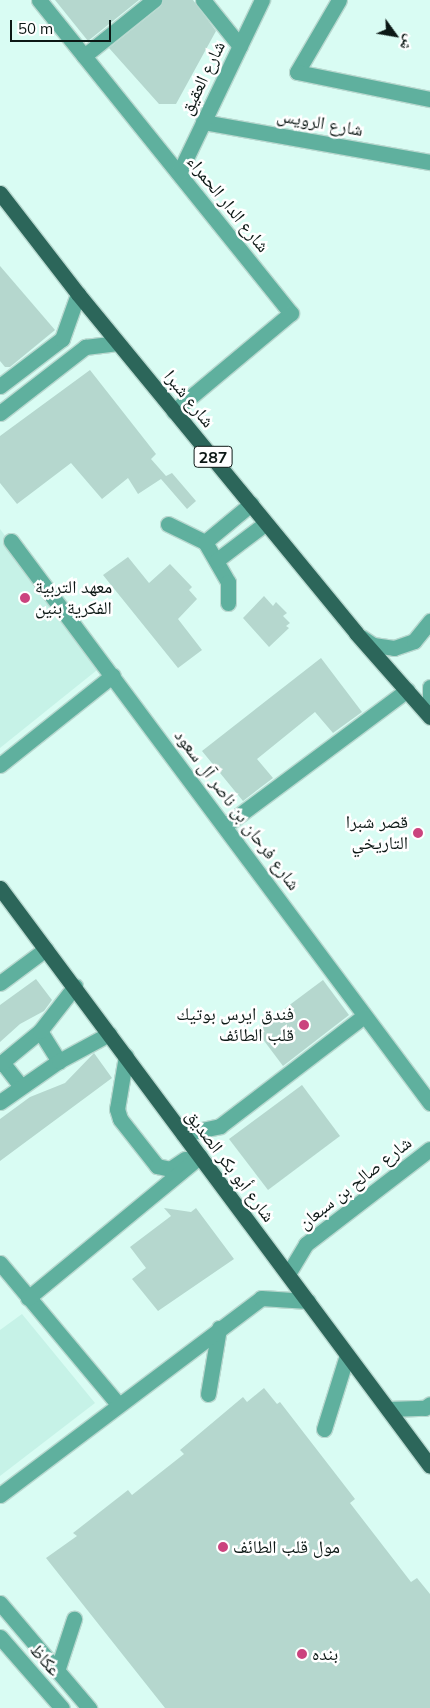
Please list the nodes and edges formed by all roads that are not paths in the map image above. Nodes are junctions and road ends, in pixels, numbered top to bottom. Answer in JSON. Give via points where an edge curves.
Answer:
{"nodes":[{"id":1,"x":39,"y":0,"type":"edge"},
{"id":2,"x":154,"y":0,"type":"edge"},
{"id":3,"x":203,"y":0,"type":"edge"},
{"id":4,"x":262,"y":0,"type":"edge"},
{"id":5,"x":339,"y":0,"type":"edge"},
{"id":6,"x":240,"y":46,"type":"junction"},
{"id":7,"x":84,"y":56,"type":"junction"},
{"id":8,"x":430,"y":100,"type":"edge"},
{"id":9,"x":203,"y":122,"type":"junction"},
{"id":10,"x":430,"y":162,"type":"edge"},
{"id":11,"x":179,"y":173,"type":"junction"},
{"id":12,"x":0,"y":193,"type":"edge"},
{"id":13,"x":78,"y":294,"type":"junction"},
{"id":14,"x":118,"y":343,"type":"junction"},
{"id":15,"x":3,"y":378,"type":"edge"},
{"id":16,"x":174,"y":411,"type":"junction"},
{"id":17,"x":0,"y":413,"type":"edge"},
{"id":18,"x":251,"y":504,"type":"junction"},
{"id":19,"x":266,"y":522,"type":"junction"},
{"id":20,"x":168,"y":524,"type":"dead end"},
{"id":21,"x":11,"y":541,"type":"dead end"},
{"id":22,"x":205,"y":542,"type":"junction"},
{"id":23,"x":217,"y":560,"type":"junction"},
{"id":24,"x":228,"y":604,"type":"dead end"},
{"id":25,"x":430,"y":621,"type":"edge"},
{"id":26,"x":356,"y":633,"type":"junction"},
{"id":27,"x":113,"y":675,"type":"junction"},
{"id":28,"x":430,"y":687,"type":"edge"},
{"id":29,"x":407,"y":690,"type":"junction"},
{"id":30,"x":430,"y":701,"type":"edge"},
{"id":31,"x":430,"y":718,"type":"edge"},
{"id":32,"x":0,"y":765,"type":"edge"},
{"id":33,"x":226,"y":825,"type":"junction"},
{"id":34,"x":0,"y":889,"type":"edge"},
{"id":35,"x":46,"y":949,"type":"junction"},
{"id":36,"x":0,"y":982,"type":"edge"},
{"id":37,"x":75,"y":986,"type":"junction"},
{"id":38,"x":364,"y":1016,"type":"junction"},
{"id":39,"x":40,"y":1032,"type":"junction"},
{"id":40,"x":109,"y":1034,"type":"junction"},
{"id":41,"x":126,"y":1056,"type":"junction"},
{"id":42,"x":59,"y":1061,"type":"junction"},
{"id":43,"x":1,"y":1063,"type":"edge"},
{"id":44,"x":21,"y":1086,"type":"junction"},
{"id":45,"x":0,"y":1102,"type":"edge"},
{"id":46,"x":430,"y":1103,"type":"edge"},
{"id":47,"x":183,"y":1134,"type":"junction"},
{"id":48,"x":430,"y":1149,"type":"edge"},
{"id":49,"x":198,"y":1153,"type":"junction"},
{"id":50,"x":0,"y":1263,"type":"edge"},
{"id":51,"x":288,"y":1274,"type":"junction"},
{"id":52,"x":28,"y":1298,"type":"junction"},
{"id":53,"x":308,"y":1301,"type":"junction"},
{"id":54,"x":219,"y":1328,"type":"junction"},
{"id":55,"x":348,"y":1355,"type":"junction"},
{"id":56,"x":208,"y":1394,"type":"dead end"},
{"id":57,"x":118,"y":1404,"type":"junction"},
{"id":58,"x":430,"y":1404,"type":"edge"},
{"id":59,"x":388,"y":1409,"type":"junction"},
{"id":60,"x":324,"y":1429,"type":"dead end"},
{"id":61,"x":430,"y":1466,"type":"edge"},
{"id":62,"x":0,"y":1495,"type":"edge"},
{"id":63,"x":0,"y":1603,"type":"edge"},
{"id":64,"x":74,"y":1619,"type":"dead end"},
{"id":65,"x":0,"y":1637,"type":"edge"},
{"id":66,"x":57,"y":1670,"type":"junction"},
{"id":67,"x":62,"y":1708,"type":"edge"},
{"id":68,"x":89,"y":1708,"type":"edge"}],
"edges":[{"from":1,"to":7,"type":"street","name":"شارع الدار الحمراء"},
{"from":2,"to":7,"type":"street"},
{"from":3,"to":6,"type":"street"},
{"from":4,"to":6,"type":"street","name":"شارع العقيق"},
{"from":5,"to":8,"type":"street","via":[[297,72]]},
{"from":6,"to":9,"type":"street","name":"شارع العقيق"},
{"from":7,"to":11,"type":"street","name":"شارع الدار الحمراء"},
{"from":9,"to":10,"type":"street","name":"شارع الرويس"},
{"from":9,"to":11,"type":"street","name":"شارع العقيق"},
{"from":11,"to":16,"type":"street","name":"شارع الدار الحمراء","via":[[291,313]]},
{"from":12,"to":13,"type":"main road","name":"شارع شبرا","number":"287"},
{"from":13,"to":14,"type":"main road","name":"شارع شبرا","number":"287"},
{"from":13,"to":15,"type":"street","via":[[62,339]]},
{"from":14,"to":16,"type":"main road","name":"شارع شبرا","number":"287"},
{"from":14,"to":17,"type":"street","via":[[85,347]]},
{"from":16,"to":18,"type":"main road","name":"شارع شبرا","number":"287"},
{"from":18,"to":19,"type":"main road","name":"شارع شبرا","number":"287"},
{"from":18,"to":22,"type":"street"},
{"from":19,"to":23,"type":"street"},
{"from":19,"to":26,"type":"main road","name":"شارع شبرا","number":"287"},
{"from":20,"to":22,"type":"street"},
{"from":21,"to":27,"type":"street","name":"شارع فرحان بن ناصر آل سعود"},
{"from":22,"to":23,"type":"street"},
{"from":23,"to":24,"type":"street","via":[[228,582]]},
{"from":25,"to":26,"type":"street","via":[[414,642],[394,648],[373,645]]},
{"from":26,"to":29,"type":"main road","name":"شارع شبرا","number":"287"},
{"from":27,"to":32,"type":"street"},
{"from":27,"to":33,"type":"street","name":"شارع فرحان بن ناصر آل سعود"},
{"from":28,"to":30,"type":"street"},
{"from":29,"to":31,"type":"main road","name":"شارع شبرا","number":"287"},
{"from":29,"to":33,"type":"street"},
{"from":33,"to":38,"type":"street","name":"شارع فرحان بن ناصر آل سعود"},
{"from":34,"to":35,"type":"main road","name":"شارع أبو بكر الصديق"},
{"from":35,"to":36,"type":"street"},
{"from":35,"to":37,"type":"main road","name":"شارع أبو بكر الصديق"},
{"from":37,"to":39,"type":"street"},
{"from":37,"to":40,"type":"main road","name":"شارع أبو بكر الصديق"},
{"from":38,"to":46,"type":"street","name":"شارع فرحان بن ناصر آل سعود"},
{"from":38,"to":47,"type":"street","via":[[220,1126]]},
{"from":39,"to":42,"type":"street"},
{"from":39,"to":43,"type":"street"},
{"from":40,"to":41,"type":"main road","name":"شارع أبو بكر الصديق"},
{"from":40,"to":42,"type":"street"},
{"from":41,"to":47,"type":"main road","name":"شارع أبو بكر الصديق"},
{"from":41,"to":49,"type":"street","via":[[117,1109],[120,1118],[157,1166],[163,1169],[170,1169]]},
{"from":42,"to":44,"type":"street"},
{"from":43,"to":44,"type":"street"},
{"from":44,"to":45,"type":"street"},
{"from":47,"to":49,"type":"main road","name":"شارع أبو بكر الصديق"},
{"from":48,"to":51,"type":"street","name":"شارع صالح بن سبعان","via":[[306,1244]]},
{"from":49,"to":51,"type":"main road","name":"شارع أبو بكر الصديق"},
{"from":49,"to":52,"type":"street"},
{"from":50,"to":52,"type":"street"},
{"from":51,"to":53,"type":"main road","name":"شارع أبو بكر الصديق"},
{"from":52,"to":57,"type":"street"},
{"from":53,"to":54,"type":"street","via":[[261,1298]]},
{"from":53,"to":55,"type":"main road","name":"شارع أبو بكر الصديق"},
{"from":54,"to":56,"type":"street"},
{"from":54,"to":57,"type":"street"},
{"from":55,"to":59,"type":"main road","name":"شارع أبو بكر الصديق"},
{"from":55,"to":60,"type":"street"},
{"from":57,"to":62,"type":"street"},
{"from":58,"to":59,"type":"street","via":[[425,1408]]},
{"from":59,"to":61,"type":"main road","name":"شارع أبو بكر الصديق"},
{"from":63,"to":66,"type":"street"},
{"from":64,"to":66,"type":"street"},
{"from":65,"to":67,"type":"street","name":"عكاظ"},
{"from":66,"to":68,"type":"street"}]}
